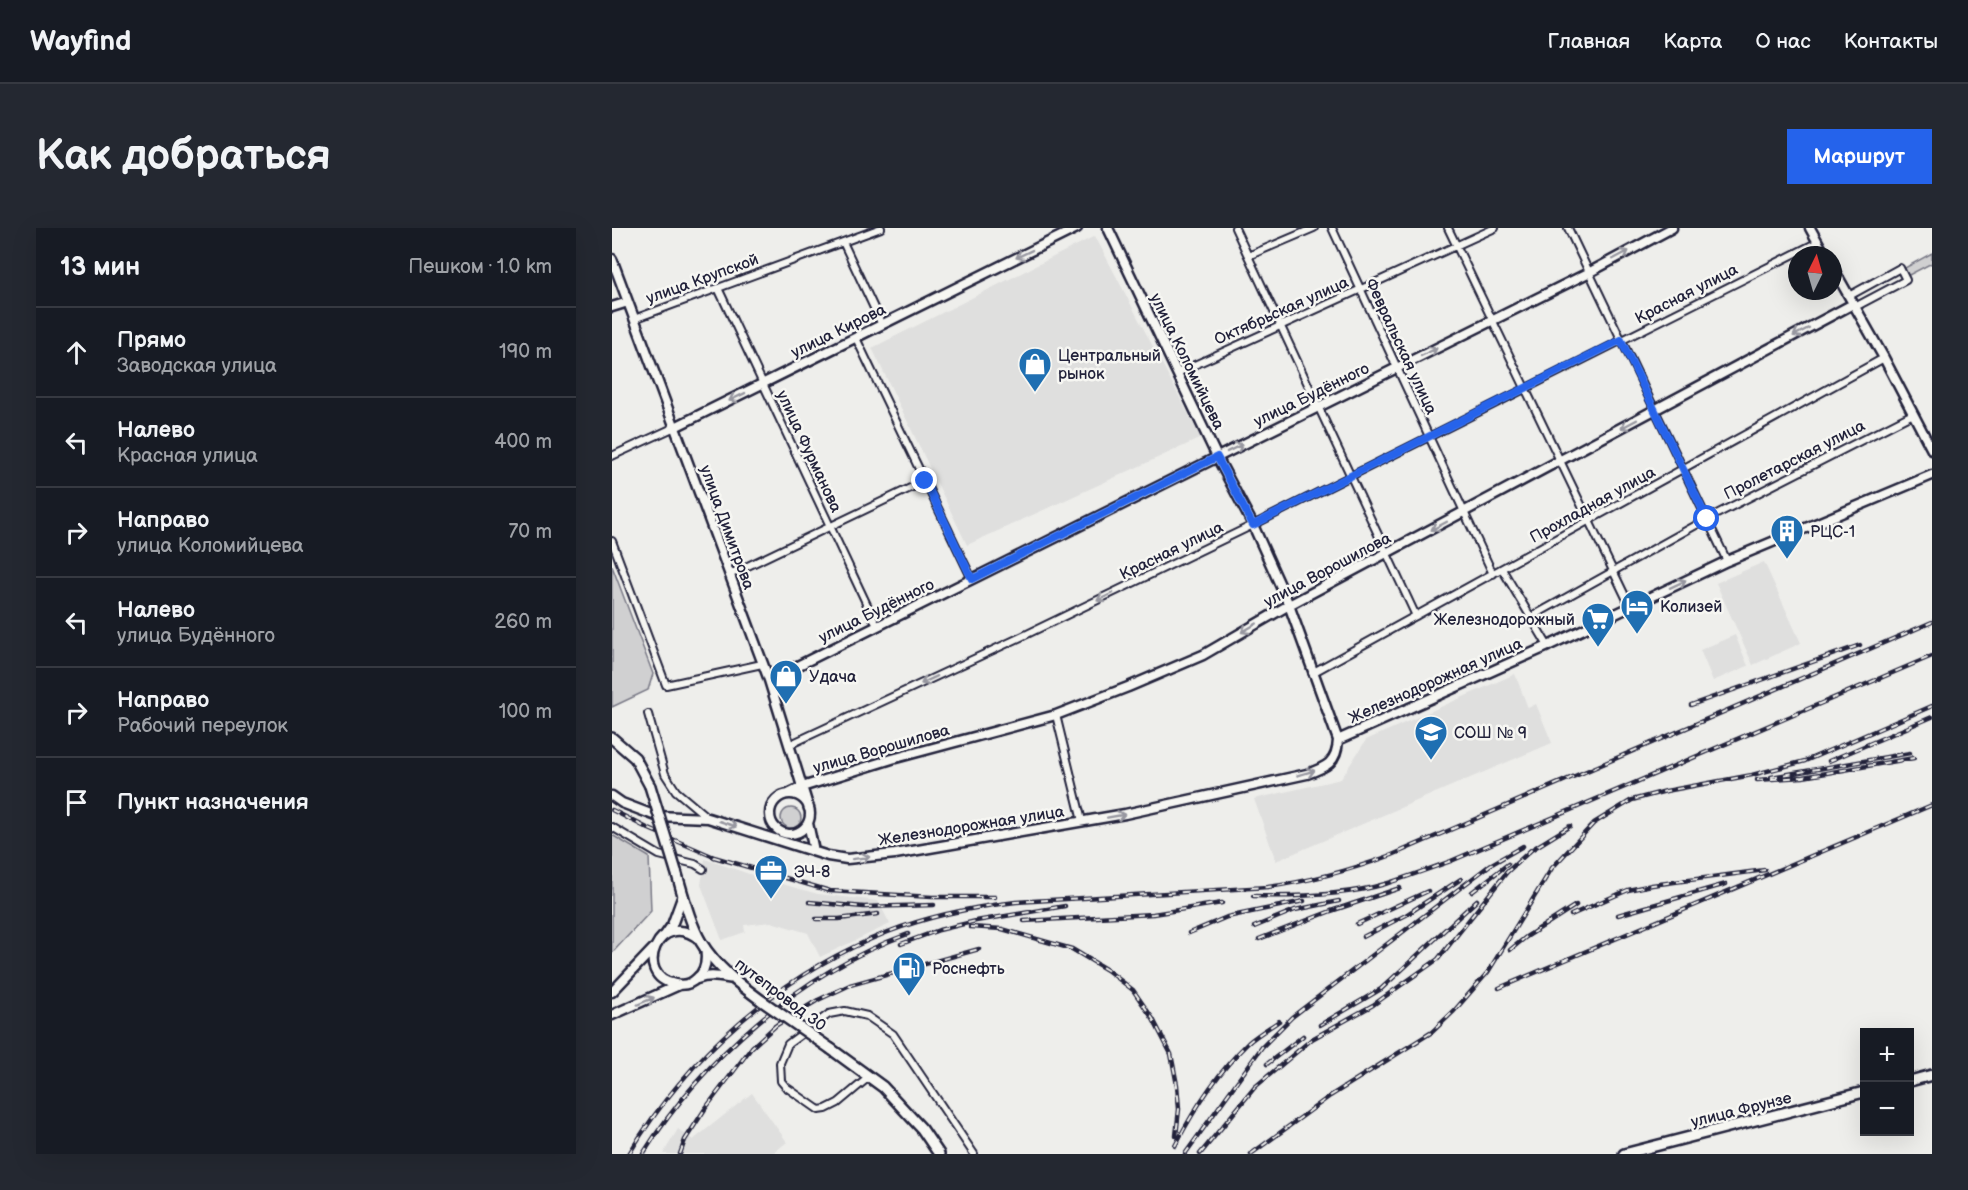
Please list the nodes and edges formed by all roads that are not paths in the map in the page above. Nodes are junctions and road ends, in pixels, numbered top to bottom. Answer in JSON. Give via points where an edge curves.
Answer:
{"nodes":[{"id":1,"x":881,"y":228,"type":"edge"},
{"id":2,"x":1077,"y":228,"type":"edge"},
{"id":3,"x":1108,"y":228,"type":"edge"},
{"id":4,"x":1235,"y":228,"type":"edge"},
{"id":5,"x":1314,"y":228,"type":"edge"},
{"id":6,"x":1332,"y":228,"type":"edge"},
{"id":7,"x":1448,"y":228,"type":"edge"},
{"id":8,"x":1495,"y":228,"type":"edge"},
{"id":9,"x":1568,"y":228,"type":"edge"},
{"id":10,"x":1672,"y":228,"type":"edge"},
{"id":11,"x":1810,"y":228,"type":"edge"},
{"id":12,"x":843,"y":242,"type":"junction"},
{"id":13,"x":1818,"y":242,"type":"junction"},
{"id":14,"x":1456,"y":246,"type":"junction"},
{"id":15,"x":1820,"y":246,"type":"edge"},
{"id":16,"x":1248,"y":256,"type":"junction"},
{"id":17,"x":612,"y":259,"type":"edge"},
{"id":18,"x":1590,"y":272,"type":"junction"},
{"id":19,"x":1842,"y":284,"type":"edge"},
{"id":20,"x":718,"y":288,"type":"junction"},
{"id":21,"x":1361,"y":289,"type":"junction"},
{"id":22,"x":628,"y":302,"type":"junction"},
{"id":23,"x":1852,"y":302,"type":"junction"},
{"id":24,"x":612,"y":308,"type":"edge"},
{"id":25,"x":634,"y":319,"type":"junction"},
{"id":26,"x":1492,"y":320,"type":"junction"},
{"id":27,"x":882,"y":325,"type":"junction"},
{"id":28,"x":1280,"y":326,"type":"junction"},
{"id":29,"x":856,"y":338,"type":"junction"},
{"id":30,"x":1621,"y":340,"type":"junction"},
{"id":31,"x":1884,"y":358,"type":"junction"},
{"id":32,"x":1397,"y":368,"type":"junction"},
{"id":33,"x":1177,"y":373,"type":"junction"},
{"id":34,"x":763,"y":384,"type":"junction"},
{"id":35,"x":1525,"y":388,"type":"junction"},
{"id":36,"x":1318,"y":407,"type":"junction"},
{"id":37,"x":1655,"y":410,"type":"junction"},
{"id":38,"x":1913,"y":414,"type":"junction"},
{"id":39,"x":675,"y":427,"type":"junction"},
{"id":40,"x":1429,"y":437,"type":"junction"},
{"id":41,"x":1932,"y":450,"type":"edge"},
{"id":42,"x":612,"y":456,"type":"edge"},
{"id":43,"x":1217,"y":457,"type":"junction"},
{"id":44,"x":1560,"y":461,"type":"junction"},
{"id":45,"x":1683,"y":469,"type":"junction"},
{"id":46,"x":1932,"y":475,"type":"edge"},
{"id":47,"x":1351,"y":476,"type":"junction"},
{"id":48,"x":925,"y":481,"type":"junction"},
{"id":49,"x":1464,"y":512,"type":"junction"},
{"id":50,"x":1707,"y":519,"type":"junction"},
{"id":51,"x":1589,"y":521,"type":"junction"},
{"id":52,"x":1253,"y":525,"type":"junction"},
{"id":53,"x":830,"y":527,"type":"junction"},
{"id":54,"x":612,"y":542,"type":"edge"},
{"id":55,"x":1387,"y":554,"type":"junction"},
{"id":56,"x":1727,"y":561,"type":"junction"},
{"id":57,"x":1502,"y":569,"type":"junction"},
{"id":58,"x":1613,"y":570,"type":"junction"},
{"id":59,"x":729,"y":574,"type":"junction"},
{"id":60,"x":1493,"y":574,"type":"junction"},
{"id":61,"x":972,"y":579,"type":"junction"},
{"id":62,"x":1289,"y":605,"type":"junction"},
{"id":63,"x":1630,"y":606,"type":"junction"},
{"id":64,"x":1416,"y":616,"type":"junction"},
{"id":65,"x":1531,"y":617,"type":"junction"},
{"id":66,"x":877,"y":626,"type":"junction"},
{"id":67,"x":1548,"y":646,"type":"junction"},
{"id":68,"x":762,"y":664,"type":"junction"},
{"id":69,"x":1312,"y":673,"type":"junction"},
{"id":70,"x":769,"y":680,"type":"junction"},
{"id":71,"x":648,"y":714,"type":"dead end"},
{"id":72,"x":1056,"y":714,"type":"junction"},
{"id":73,"x":612,"y":738,"type":"edge"},
{"id":74,"x":1338,"y":740,"type":"junction"},
{"id":75,"x":789,"y":745,"type":"junction"},
{"id":76,"x":802,"y":787,"type":"junction"},
{"id":77,"x":788,"y":794,"type":"junction"},
{"id":78,"x":612,"y":796,"type":"edge"},
{"id":79,"x":809,"y":809,"type":"junction"},
{"id":80,"x":708,"y":818,"type":"junction"},
{"id":81,"x":1082,"y":821,"type":"junction"},
{"id":82,"x":808,"y":823,"type":"junction"},
{"id":83,"x":612,"y":827,"type":"edge"},
{"id":84,"x":788,"y":834,"type":"junction"},
{"id":85,"x":765,"y":836,"type":"junction"},
{"id":86,"x":814,"y":851,"type":"junction"},
{"id":87,"x":704,"y":869,"type":"dead end"},
{"id":88,"x":684,"y":894,"type":"junction"},
{"id":89,"x":665,"y":935,"type":"junction"},
{"id":90,"x":703,"y":944,"type":"junction"},
{"id":91,"x":654,"y":949,"type":"junction"},
{"id":92,"x":696,"y":979,"type":"junction"},
{"id":93,"x":734,"y":979,"type":"junction"},
{"id":94,"x":679,"y":985,"type":"junction"},
{"id":95,"x":612,"y":992,"type":"edge"},
{"id":96,"x":612,"y":1015,"type":"edge"},
{"id":97,"x":1932,"y":1075,"type":"edge"},
{"id":98,"x":869,"y":1077,"type":"junction"},
{"id":99,"x":1914,"y":1080,"type":"edge"},
{"id":100,"x":1860,"y":1093,"type":"edge"},
{"id":101,"x":939,"y":1154,"type":"edge"},
{"id":102,"x":974,"y":1154,"type":"edge"},
{"id":103,"x":1624,"y":1154,"type":"edge"}],
"edges":[{"from":1,"to":12,"type":"street","name":"улица Крупской"},
{"from":2,"to":27,"type":"street","name":"улица Кирова","one_way":true},
{"from":3,"to":33,"type":"street","name":"улица Коломийцева"},
{"from":4,"to":16,"type":"street"},
{"from":5,"to":16,"type":"street"},
{"from":6,"to":21,"type":"street","name":"Февральская улица"},
{"from":7,"to":14,"type":"street"},
{"from":8,"to":14,"type":"street","name":"Октябрьская улица"},
{"from":9,"to":18,"type":"street"},
{"from":18,"to":10,"type":"street","name":"улица Будённого","one_way":true},
{"from":11,"to":13,"type":"street"},
{"from":12,"to":20,"type":"street","name":"улица Крупской"},
{"from":12,"to":27,"type":"street"},
{"from":13,"to":15,"type":"street"},
{"from":13,"to":30,"type":"street","name":"Красная улица"},
{"from":14,"to":21,"type":"street","name":"Октябрьская улица"},
{"from":14,"to":26,"type":"street"},
{"from":16,"to":28,"type":"street"},
{"from":17,"to":22,"type":"street","name":"улица Димитрова"},
{"from":18,"to":26,"type":"street","name":"улица Будённого"},
{"from":18,"to":30,"type":"street"},
{"from":19,"to":23,"type":"street"},
{"from":20,"to":25,"type":"street","name":"улица Крупской"},
{"from":20,"to":34,"type":"street","name":"улица Фурманова"},
{"from":21,"to":28,"type":"street","name":"Октябрьская улица"},
{"from":21,"to":32,"type":"street","name":"Февральская улица"},
{"from":22,"to":24,"type":"street","name":"улица Крупской"},
{"from":22,"to":25,"type":"street","name":"улица Димитрова"},
{"from":23,"to":23,"type":"street","name":"улица Ворошилова","via":[[1900,268],[1906,280]]},
{"from":23,"to":31,"type":"street"},
{"from":23,"to":37,"type":"street","name":"улица Ворошилова","one_way":true},
{"from":25,"to":39,"type":"street","name":"улица Димитрова"},
{"from":32,"to":26,"type":"street","name":"улица Будённого","one_way":true},
{"from":26,"to":35,"type":"street"},
{"from":27,"to":29,"type":"street","name":"улица Кирова"},
{"from":28,"to":33,"type":"street","name":"Октябрьская улица"},
{"from":28,"to":36,"type":"street"},
{"from":29,"to":34,"type":"street","name":"улица Кирова"},
{"from":29,"to":48,"type":"street"},
{"from":30,"to":35,"type":"street","name":"Красная улица"},
{"from":30,"to":37,"type":"street"},
{"from":31,"to":38,"type":"street"},
{"from":31,"to":45,"type":"street","name":"Прохладная улица"},
{"from":32,"to":36,"type":"street","name":"улица Будённого"},
{"from":32,"to":40,"type":"street","name":"Февральская улица"},
{"from":33,"to":43,"type":"street","name":"улица Коломийцева"},
{"from":34,"to":39,"type":"street","name":"улица Кирова","one_way":true},
{"from":34,"to":53,"type":"street","name":"улица Фурманова"},
{"from":35,"to":40,"type":"street","name":"Красная улица"},
{"from":35,"to":44,"type":"street"},
{"from":43,"to":36,"type":"street","name":"улица Будённого","one_way":true},
{"from":36,"to":47,"type":"street"},
{"from":37,"to":44,"type":"street","name":"улица Ворошилова","one_way":true},
{"from":37,"to":45,"type":"street"},
{"from":38,"to":41,"type":"street"},
{"from":38,"to":50,"type":"street","name":"Пролетарская улица"},
{"from":39,"to":42,"type":"street","name":"улица Кирова"},
{"from":39,"to":59,"type":"street","name":"улица Димитрова"},
{"from":40,"to":47,"type":"street","name":"Красная улица"},
{"from":40,"to":49,"type":"street","name":"Февральская улица"},
{"from":43,"to":52,"type":"street","name":"улица Коломийцева"},
{"from":43,"to":61,"type":"street","name":"улица Будённого"},
{"from":44,"to":49,"type":"street","name":"улица Ворошилова"},
{"from":44,"to":51,"type":"street"},
{"from":45,"to":50,"type":"street"},
{"from":45,"to":51,"type":"street","name":"Прохладная улица"},
{"from":46,"to":56,"type":"street","name":"Железнодорожная улица"},
{"from":47,"to":52,"type":"street","name":"Красная улица"},
{"from":47,"to":55,"type":"street"},
{"from":48,"to":53,"type":"street"},
{"from":48,"to":61,"type":"street"},
{"from":49,"to":55,"type":"street","name":"улица Ворошилова","one_way":true},
{"from":49,"to":60,"type":"street","name":"Февральская улица"},
{"from":50,"to":56,"type":"street"},
{"from":50,"to":58,"type":"street","name":"Пролетарская улица"},
{"from":51,"to":57,"type":"street","name":"Прохладная улица"},
{"from":51,"to":58,"type":"street"},
{"from":52,"to":62,"type":"street","name":"улица Коломийцева"},
{"from":52,"to":75,"type":"street","name":"Красная улица","one_way":true},
{"from":53,"to":59,"type":"street"},
{"from":53,"to":66,"type":"street","name":"улица Фурманова"},
{"from":54,"to":68,"type":"street","via":[[666,685]]},
{"from":55,"to":62,"type":"street","name":"улица Ворошилова"},
{"from":55,"to":64,"type":"street"},
{"from":63,"to":56,"type":"street","name":"Железнодорожная улица","one_way":true},
{"from":57,"to":60,"type":"street","name":"Прохладная улица"},
{"from":57,"to":65,"type":"street"},
{"from":58,"to":63,"type":"street"},
{"from":58,"to":65,"type":"street","name":"Пролетарская улица"},
{"from":59,"to":68,"type":"street","name":"улица Димитрова"},
{"from":60,"to":64,"type":"street","name":"Прохладная улица"},
{"from":61,"to":66,"type":"street","name":"улица Будённого"},
{"from":62,"to":69,"type":"street","name":"улица Коломийцева"},
{"from":62,"to":72,"type":"street","name":"улица Ворошилова","one_way":true,"via":[[1203,655]]},
{"from":63,"to":67,"type":"street","name":"Железнодорожная улица"},
{"from":64,"to":69,"type":"street","name":"Прохладная улица"},
{"from":65,"to":67,"type":"street"},
{"from":66,"to":70,"type":"street","name":"улица Будённого"},
{"from":67,"to":74,"type":"street","name":"Железнодорожная улица"},
{"from":68,"to":70,"type":"street","name":"улица Димитрова"},
{"from":69,"to":74,"type":"street","name":"улица Коломийцева"},
{"from":70,"to":75,"type":"street","name":"улица Димитрова"},
{"from":71,"to":80,"type":"street","via":[[665,774],[676,791]]},
{"from":72,"to":76,"type":"street","name":"улица Ворошилова"},
{"from":72,"to":81,"type":"street"},
{"from":73,"to":88,"type":"main road","name":"путепровод 30","bridge":true,"via":[[635,758],[650,786]]},
{"from":81,"to":74,"type":"street","name":"Железнодорожная улица","one_way":true,"via":[[1307,774],[1327,767],[1338,751]]},
{"from":75,"to":76,"type":"street","name":"улица Димитрова"},
{"from":76,"to":77,"type":"street","name":"улица Ворошилова"},
{"from":76,"to":79,"type":"street","name":"улица Димитрова"},
{"from":77,"to":79,"type":"street","via":[[801,797]]},
{"from":77,"to":84,"type":"street","via":[[776,800],[770,812],[773,826]]},
{"from":78,"to":80,"type":"street","name":"Железнодорожная улица","via":[[656,816]]},
{"from":79,"to":82,"type":"street"},
{"from":80,"to":85,"type":"street","name":"Железнодорожная улица","one_way":true},
{"from":86,"to":81,"type":"street","name":"Железнодорожная улица","one_way":true,"via":[[847,859],[895,854]]},
{"from":82,"to":84,"type":"street","via":[[798,832]]},
{"from":82,"to":86,"type":"street"},
{"from":83,"to":87,"type":"street","via":[[659,855]]},
{"from":84,"to":85,"type":"street"},
{"from":84,"to":86,"type":"street"},
{"from":85,"to":86,"type":"street","name":"Железнодорожная улица"},
{"from":88,"to":89,"type":"street"},
{"from":88,"to":90,"type":"main road","name":"путепровод 30"},
{"from":89,"to":90,"type":"street","via":[[684,931]]},
{"from":89,"to":91,"type":"street"},
{"from":90,"to":92,"type":"street","via":[[706,965]]},
{"from":90,"to":93,"type":"main road","name":"путепровод 30"},
{"from":91,"to":94,"type":"street","via":[[657,974]]},
{"from":91,"to":95,"type":"street"},
{"from":92,"to":93,"type":"street"},
{"from":92,"to":94,"type":"street"},
{"from":93,"to":98,"type":"main road","name":"путепровод 30","bridge":true},
{"from":96,"to":94,"type":"street","one_way":true},
{"from":97,"to":99,"type":"main road"},
{"from":98,"to":101,"type":"main road","name":"путепровод 30","via":[[922,1129]]},
{"from":98,"to":102,"type":"street","via":[[838,1103],[819,1110],[786,1088],[781,1081],[780,1063],[788,1044],[829,1014],[845,1011],[867,1016],[893,1034]]},
{"from":100,"to":103,"type":"main road","name":"улица Фрунзе"}]}
